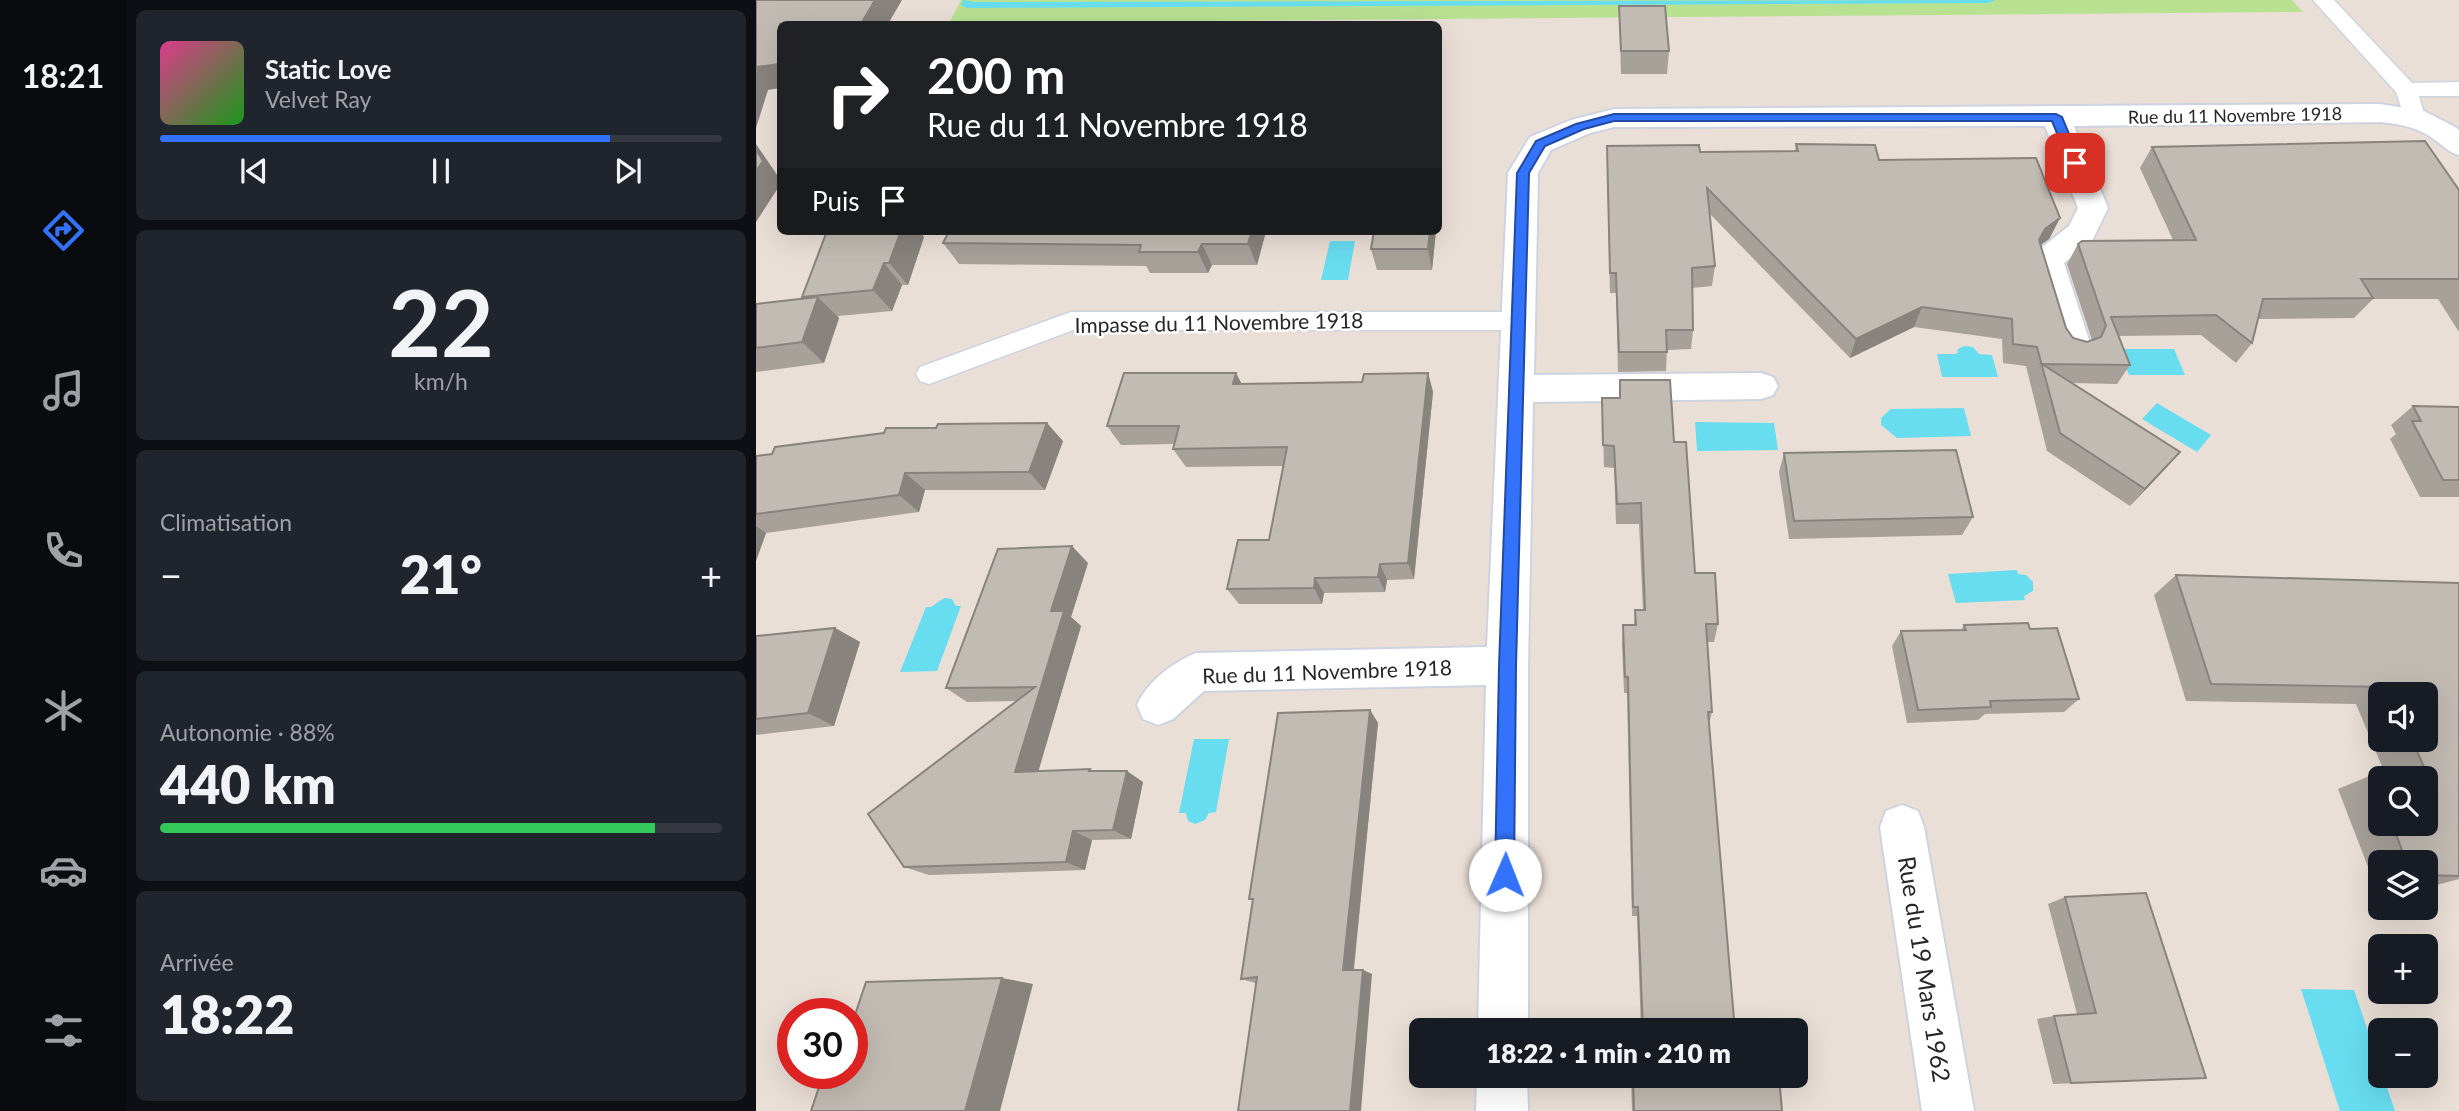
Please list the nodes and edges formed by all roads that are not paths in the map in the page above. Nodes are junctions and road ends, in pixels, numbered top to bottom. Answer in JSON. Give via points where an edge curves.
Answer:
{"nodes":[{"id":1,"x":2323,"y":0,"type":"edge"},
{"id":2,"x":2459,"y":89,"type":"edge"},
{"id":3,"x":2410,"y":103,"type":"junction"},
{"id":4,"x":2056,"y":117,"type":"junction"},
{"id":5,"x":2459,"y":146,"type":"edge"},
{"id":6,"x":1517,"y":321,"type":"junction"},
{"id":7,"x":2074,"y":346,"type":"edge"},
{"id":8,"x":929,"y":374,"type":"dead end"},
{"id":9,"x":1761,"y":386,"type":"dead end"},
{"id":10,"x":1515,"y":389,"type":"junction"},
{"id":11,"x":1507,"y":666,"type":"junction"},
{"id":12,"x":1158,"y":705,"type":"dead end"},
{"id":13,"x":1902,"y":827,"type":"dead end"},
{"id":14,"x":1503,"y":1018,"type":"edge"},
{"id":15,"x":1502,"y":1088,"type":"edge"},
{"id":16,"x":1502,"y":1111,"type":"edge"},
{"id":17,"x":1948,"y":1111,"type":"edge"}],
"edges":[{"from":1,"to":3,"type":"lane"},
{"from":2,"to":3,"type":"lane"},
{"from":3,"to":4,"type":"street","name":"Rue du 11 Novembre 1918","via":[[2346,113]]},
{"from":3,"to":5,"type":"street"},
{"from":4,"to":6,"type":"street","name":"Rue du 11 Novembre 1918","via":[[1614,118],[1581,126],[1540,144],[1523,173]]},
{"from":4,"to":7,"type":"street","via":[[2093,208],[2081,233],[2047,260]]},
{"from":6,"to":8,"type":"lane","name":"Impasse du 11 Novembre 1918","via":[[1072,321]]},
{"from":6,"to":10,"type":"street","name":"Rue du 11 Novembre 1918"},
{"from":9,"to":10,"type":"street"},
{"from":10,"to":11,"type":"street","name":"Rue du 11 Novembre 1918"},
{"from":11,"to":12,"type":"street","name":"Rue du 11 Novembre 1918","via":[[1196,672]]},
{"from":11,"to":14,"type":"street","name":"Rue du 11 Novembre 1918"},
{"from":13,"to":17,"type":"street","name":"Rue du 19 Mars 1962"},
{"from":15,"to":16,"type":"street"}]}
